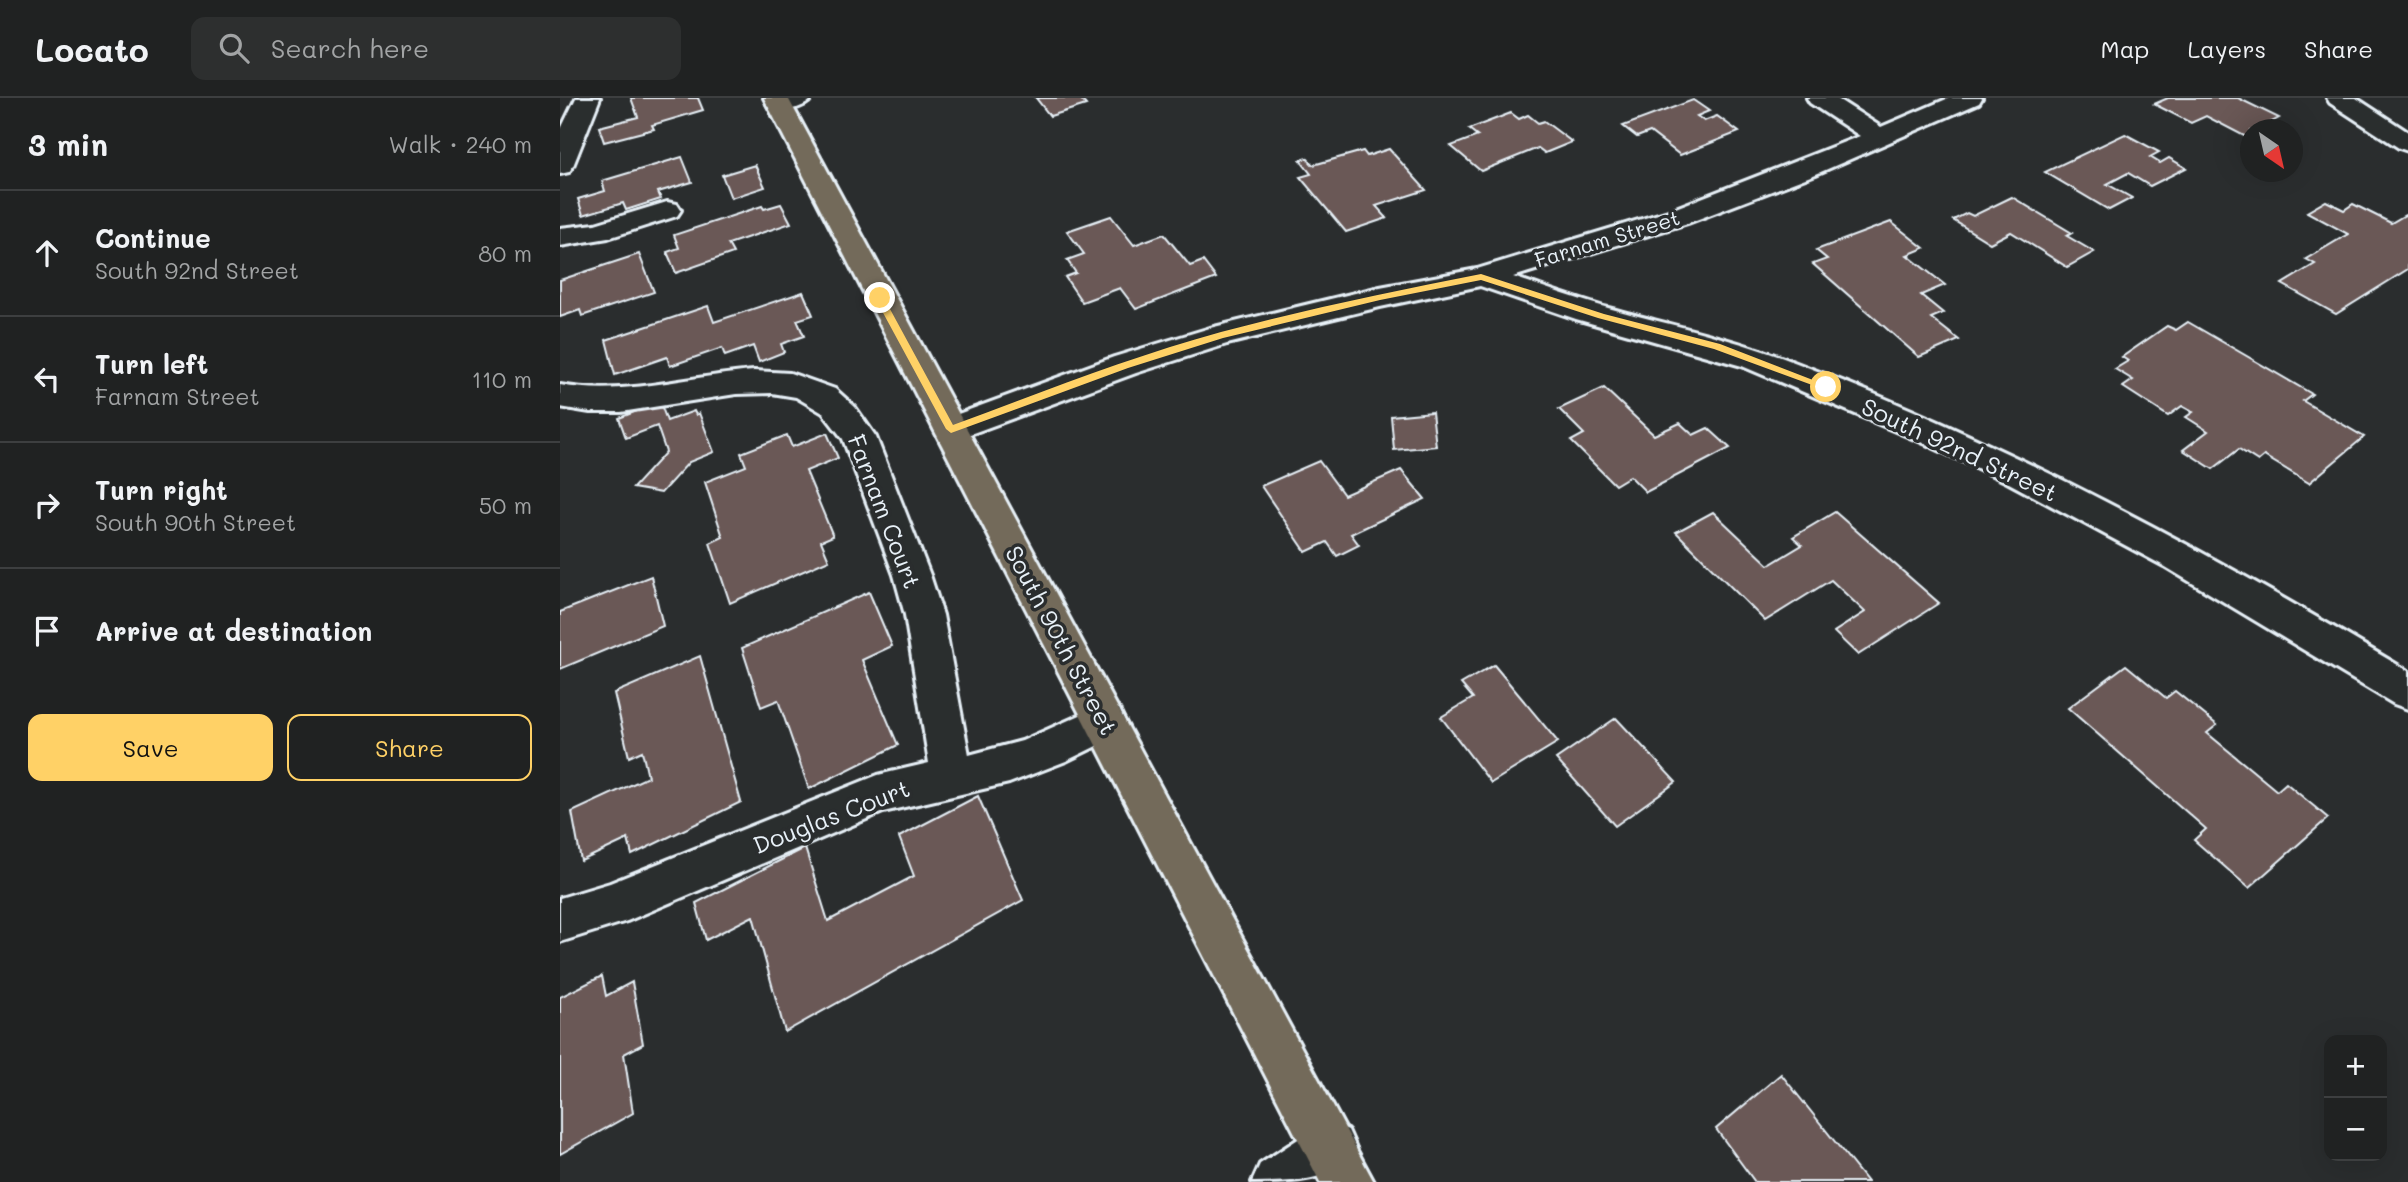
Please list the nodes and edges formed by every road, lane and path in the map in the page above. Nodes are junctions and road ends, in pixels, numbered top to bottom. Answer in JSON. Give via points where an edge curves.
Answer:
{"nodes":[{"id":1,"x":1819,"y":98,"type":"edge"},
{"id":2,"x":1970,"y":98,"type":"edge"},
{"id":3,"x":2339,"y":98,"type":"edge"},
{"id":4,"x":785,"y":100,"type":"edge"},
{"id":5,"x":582,"y":102,"type":"edge"},
{"id":6,"x":1879,"y":137,"type":"junction"},
{"id":7,"x":2408,"y":143,"type":"edge"},
{"id":8,"x":560,"y":166,"type":"edge"},
{"id":9,"x":667,"y":211,"type":"dead end"},
{"id":10,"x":560,"y":237,"type":"edge"},
{"id":11,"x":1481,"y":277,"type":"junction"},
{"id":12,"x":560,"y":396,"type":"edge"},
{"id":13,"x":951,"y":429,"type":"junction"},
{"id":14,"x":2408,"y":692,"type":"edge"},
{"id":15,"x":1105,"y":722,"type":"junction"},
{"id":16,"x":952,"y":776,"type":"junction"},
{"id":17,"x":560,"y":920,"type":"edge"},
{"id":18,"x":1339,"y":1165,"type":"edge"},
{"id":19,"x":1278,"y":1182,"type":"edge"}],
"edges":[{"from":1,"to":6,"type":"street"},
{"from":2,"to":6,"type":"street","name":"Farnam Street"},
{"from":3,"to":7,"type":"street"},
{"from":4,"to":13,"type":"main road","name":"South 90th Street"},
{"from":5,"to":8,"type":"street"},
{"from":6,"to":11,"type":"street","name":"Farnam Street","via":[[1724,201]]},
{"from":9,"to":10,"type":"street","via":[[598,232]]},
{"from":11,"to":13,"type":"street","name":"Farnam Street","via":[[1222,335]]},
{"from":11,"to":14,"type":"street","name":"South 92nd Street","via":[[1601,316],[1717,346],[1833,390],[2084,507]]},
{"from":12,"to":16,"type":"street","name":"Farnam Court","via":[[587,402],[617,401],[754,382],[807,388],[826,398],[859,437],[912,575],[924,615]]},
{"from":13,"to":15,"type":"main road","name":"South 90th Street"},
{"from":15,"to":16,"type":"street","name":"Douglas Court","via":[[1027,758]]},
{"from":15,"to":18,"type":"main road","name":"South 90th Street"},
{"from":16,"to":17,"type":"street","name":"Douglas Court","via":[[878,794],[611,905]]},
{"from":18,"to":19,"type":"street"}]}
